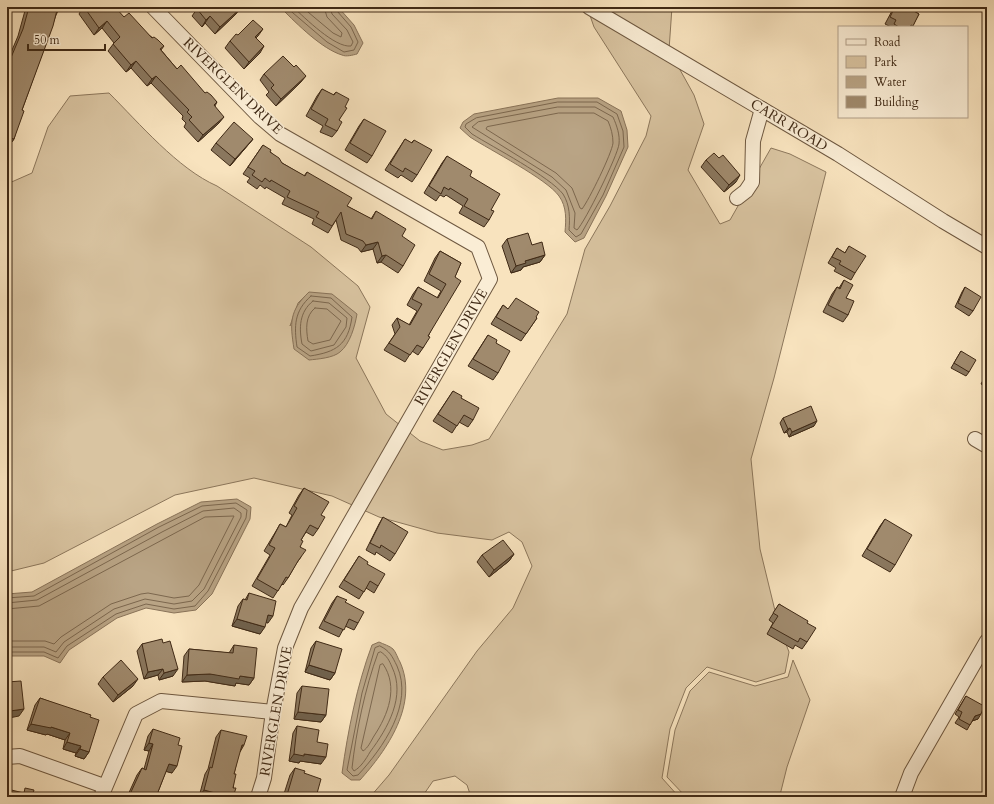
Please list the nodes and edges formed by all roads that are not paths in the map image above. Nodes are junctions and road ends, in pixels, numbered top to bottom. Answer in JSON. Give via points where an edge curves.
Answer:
{"nodes":[{"id":1,"x":153,"y":7,"type":"edge"},
{"id":2,"x":588,"y":7,"type":"edge"},
{"id":3,"x":762,"y":109,"type":"junction"},
{"id":4,"x":737,"y":198,"type":"dead end"},
{"id":5,"x":987,"y":247,"type":"edge"},
{"id":6,"x":987,"y":640,"type":"edge"},
{"id":7,"x":273,"y":712,"type":"junction"},
{"id":8,"x":7,"y":757,"type":"edge"},
{"id":9,"x":102,"y":792,"type":"edge"},
{"id":10,"x":258,"y":797,"type":"edge"},
{"id":11,"x":902,"y":797,"type":"edge"}],
"edges":[{"from":1,"to":7,"type":"street","name":"RIVERGLEN DRIVE","via":[[280,134],[478,247],[490,279],[301,608],[285,648]]},
{"from":2,"to":3,"type":"street","name":"CARR ROAD"},
{"from":3,"to":4,"type":"street","via":[[753,141],[752,182]]},
{"from":3,"to":5,"type":"street","name":"CARR ROAD"},
{"from":6,"to":11,"type":"street","via":[[911,773]]},
{"from":7,"to":9,"type":"street","via":[[161,700],[136,714]]},
{"from":7,"to":10,"type":"street","name":"RIVERGLEN DRIVE","via":[[264,778]]},
{"from":8,"to":9,"type":"street","via":[[20,756]]}]}
